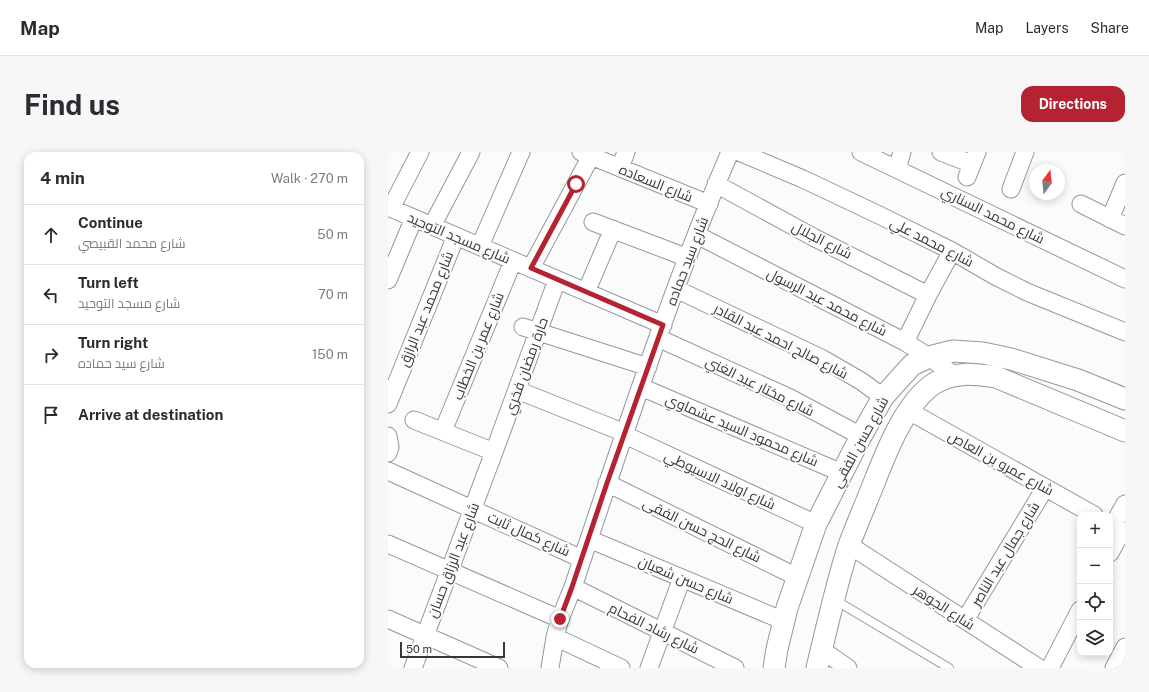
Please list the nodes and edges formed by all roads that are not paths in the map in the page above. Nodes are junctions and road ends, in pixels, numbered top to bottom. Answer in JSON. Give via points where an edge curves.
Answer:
{"nodes":[{"id":1,"x":420,"y":152,"type":"edge"},
{"id":2,"x":471,"y":152,"type":"edge"},
{"id":3,"x":521,"y":152,"type":"edge"},
{"id":4,"x":626,"y":152,"type":"edge"},
{"id":5,"x":730,"y":152,"type":"edge"},
{"id":6,"x":739,"y":152,"type":"edge"},
{"id":7,"x":861,"y":152,"type":"edge"},
{"id":8,"x":902,"y":152,"type":"edge"},
{"id":9,"x":941,"y":152,"type":"edge"},
{"id":10,"x":1025,"y":152,"type":"edge"},
{"id":11,"x":586,"y":154,"type":"edge"},
{"id":12,"x":972,"y":164,"type":"edge"},
{"id":13,"x":620,"y":168,"type":"junction"},
{"id":14,"x":897,"y":169,"type":"junction"},
{"id":15,"x":716,"y":184,"type":"junction"},
{"id":16,"x":1125,"y":184,"type":"edge"},
{"id":17,"x":1011,"y":189,"type":"dead end"},
{"id":18,"x":709,"y":204,"type":"junction"},
{"id":19,"x":1081,"y":204,"type":"dead end"},
{"id":20,"x":390,"y":208,"type":"edge"},
{"id":21,"x":414,"y":218,"type":"junction"},
{"id":22,"x":1110,"y":219,"type":"junction"},
{"id":23,"x":593,"y":222,"type":"dead end"},
{"id":24,"x":432,"y":226,"type":"junction"},
{"id":25,"x":1125,"y":226,"type":"edge"},
{"id":26,"x":613,"y":229,"type":"junction"},
{"id":27,"x":697,"y":235,"type":"junction"},
{"id":28,"x":456,"y":236,"type":"junction"},
{"id":29,"x":480,"y":246,"type":"junction"},
{"id":30,"x":952,"y":251,"type":"junction"},
{"id":31,"x":688,"y":258,"type":"junction"},
{"id":32,"x":513,"y":260,"type":"junction"},
{"id":33,"x":531,"y":268,"type":"junction"},
{"id":34,"x":1125,"y":279,"type":"edge"},
{"id":35,"x":388,"y":280,"type":"edge"},
{"id":36,"x":557,"y":280,"type":"junction"},
{"id":37,"x":676,"y":289,"type":"junction"},
{"id":38,"x":586,"y":292,"type":"junction"},
{"id":39,"x":928,"y":295,"type":"junction"},
{"id":40,"x":531,"y":329,"type":"junction"},
{"id":41,"x":661,"y":331,"type":"junction"},
{"id":42,"x":1125,"y":332,"type":"edge"},
{"id":43,"x":905,"y":342,"type":"junction"},
{"id":44,"x":929,"y":357,"type":"junction"},
{"id":45,"x":648,"y":367,"type":"junction"},
{"id":46,"x":954,"y":375,"type":"junction"},
{"id":47,"x":641,"y":387,"type":"junction"},
{"id":48,"x":517,"y":390,"type":"junction"},
{"id":49,"x":883,"y":397,"type":"junction"},
{"id":50,"x":1125,"y":399,"type":"edge"},
{"id":51,"x":388,"y":404,"type":"edge"},
{"id":52,"x":909,"y":411,"type":"junction"},
{"id":53,"x":414,"y":420,"type":"dead end"},
{"id":54,"x":443,"y":431,"type":"junction"},
{"id":55,"x":1125,"y":431,"type":"edge"},
{"id":56,"x":625,"y":434,"type":"junction"},
{"id":57,"x":388,"y":436,"type":"edge"},
{"id":58,"x":861,"y":436,"type":"junction"},
{"id":59,"x":494,"y":452,"type":"junction"},
{"id":60,"x":388,"y":453,"type":"edge"},
{"id":61,"x":388,"y":471,"type":"edge"},
{"id":62,"x":842,"y":473,"type":"junction"},
{"id":63,"x":607,"y":483,"type":"junction"},
{"id":64,"x":1045,"y":488,"type":"junction"},
{"id":65,"x":1125,"y":504,"type":"edge"},
{"id":66,"x":473,"y":509,"type":"junction"},
{"id":67,"x":1089,"y":512,"type":"edge"},
{"id":68,"x":816,"y":524,"type":"junction"},
{"id":69,"x":1117,"y":528,"type":"edge"},
{"id":70,"x":589,"y":539,"type":"junction"},
{"id":71,"x":388,"y":544,"type":"edge"},
{"id":72,"x":849,"y":545,"type":"junction"},
{"id":73,"x":1112,"y":548,"type":"edge"},
{"id":74,"x":582,"y":559,"type":"junction"},
{"id":75,"x":450,"y":571,"type":"junction"},
{"id":76,"x":797,"y":577,"type":"junction"},
{"id":77,"x":682,"y":578,"type":"junction"},
{"id":78,"x":572,"y":587,"type":"junction"},
{"id":79,"x":834,"y":599,"type":"junction"},
{"id":80,"x":1077,"y":616,"type":"edge"},
{"id":81,"x":388,"y":619,"type":"edge"},
{"id":82,"x":560,"y":619,"type":"junction"},
{"id":83,"x":965,"y":620,"type":"junction"},
{"id":84,"x":784,"y":621,"type":"junction"},
{"id":85,"x":662,"y":632,"type":"junction"},
{"id":86,"x":425,"y":635,"type":"junction"},
{"id":87,"x":555,"y":637,"type":"junction"},
{"id":88,"x":1125,"y":647,"type":"edge"},
{"id":89,"x":819,"y":659,"type":"edge"},
{"id":90,"x":413,"y":668,"type":"edge"},
{"id":91,"x":499,"y":668,"type":"edge"},
{"id":92,"x":550,"y":668,"type":"edge"},
{"id":93,"x":621,"y":668,"type":"edge"},
{"id":94,"x":648,"y":668,"type":"edge"},
{"id":95,"x":735,"y":668,"type":"edge"},
{"id":96,"x":774,"y":668,"type":"edge"},
{"id":97,"x":848,"y":668,"type":"edge"},
{"id":98,"x":949,"y":668,"type":"edge"},
{"id":99,"x":1039,"y":668,"type":"edge"},
{"id":100,"x":1050,"y":668,"type":"edge"},
{"id":101,"x":1114,"y":668,"type":"edge"}],
"edges":[{"from":1,"to":20,"type":"street"},
{"from":2,"to":24,"type":"street"},
{"from":3,"to":29,"type":"street"},
{"from":4,"to":13,"type":"street"},
{"from":5,"to":15,"type":"street","name":"شارع سيد حماده"},
{"from":6,"to":30,"type":"street","name":"شارع محمد علي"},
{"from":7,"to":14,"type":"street","name":"شارع محمد السناري"},
{"from":8,"to":14,"type":"street"},
{"from":9,"to":12,"type":"street"},
{"from":10,"to":17,"type":"street"},
{"from":11,"to":13,"type":"street","name":"شارع السعاده"},
{"from":11,"to":33,"type":"street"},
{"from":13,"to":18,"type":"street","name":"شارع السعاده"},
{"from":14,"to":34,"type":"street","name":"شارع محمد السناري"},
{"from":15,"to":18,"type":"street","name":"شارع سيد حماده"},
{"from":15,"to":39,"type":"street","name":"شارع الجلال"},
{"from":16,"to":22,"type":"street"},
{"from":18,"to":27,"type":"street","name":"شارع سيد حماده"},
{"from":19,"to":22,"type":"street"},
{"from":20,"to":21,"type":"street","name":"شارع مسجد التوحيد"},
{"from":21,"to":24,"type":"street","name":"شارع مسجد التوحيد"},
{"from":21,"to":35,"type":"street"},
{"from":22,"to":25,"type":"street"},
{"from":23,"to":26,"type":"street"},
{"from":24,"to":28,"type":"street","name":"شارع مسجد التوحيد"},
{"from":26,"to":31,"type":"street"},
{"from":26,"to":38,"type":"street"},
{"from":27,"to":31,"type":"street","name":"شارع سيد حماده"},
{"from":27,"to":43,"type":"street","name":"شارع محمد عبد الرسول"},
{"from":28,"to":29,"type":"street","name":"شارع مسجد التوحيد"},
{"from":28,"to":51,"type":"street","name":"شارع محمد عبد الرازق"},
{"from":29,"to":32,"type":"street","name":"شارع مسجد التوحيد"},
{"from":30,"to":39,"type":"street"},
{"from":30,"to":42,"type":"street","name":"شارع محمد علي","via":[[1027,292]]},
{"from":31,"to":37,"type":"street","name":"شارع سيد حماده"},
{"from":32,"to":33,"type":"street","name":"شارع مسجد التوحيد"},
{"from":32,"to":54,"type":"street","name":"شارع عمر بن الخطاب"},
{"from":33,"to":36,"type":"street","name":"شارع مسجد التوحيد"},
{"from":36,"to":38,"type":"street","name":"شارع مسجد التوحيد"},
{"from":36,"to":40,"type":"street","name":"حارة رمضان فخري"},
{"from":37,"to":41,"type":"street","name":"شارع سيد حماده"},
{"from":37,"to":49,"type":"street","name":"شارع صالح احمد عبد القادر","via":[[822,359]]},
{"from":38,"to":41,"type":"street","name":"شارع مسجد التوحيد"},
{"from":39,"to":43,"type":"street"},
{"from":40,"to":45,"type":"street"},
{"from":40,"to":48,"type":"street","name":"حارة رمضان فخري"},
{"from":41,"to":45,"type":"street","name":"شارع سيد حماده"},
{"from":41,"to":58,"type":"street","name":"شارع مختار عبد الغني"},
{"from":43,"to":44,"type":"street","name":"شارع محمد عبد الرسول"},
{"from":44,"to":46,"type":"street","name":"شارع محمد عبد الرسول"},
{"from":44,"to":49,"type":"street","name":"شارع حسن الفقي","via":[[912,365]]},
{"from":44,"to":50,"type":"street","name":"شارع حسن الفقي","via":[[953,351],[983,353],[1011,359],[1078,380]]},
{"from":45,"to":47,"type":"street","name":"شارع سيد حماده"},
{"from":46,"to":52,"type":"street","name":"شارع حسن الفقي","via":[[934,383]]},
{"from":46,"to":55,"type":"street","name":"شارع حسن الفقي","via":[[996,377]]},
{"from":47,"to":56,"type":"street","name":"شارع سيد حماده"},
{"from":47,"to":62,"type":"street","name":"شارع محمود السيد عشماوي"},
{"from":48,"to":56,"type":"street","name":"شارع اولاد الاسيوطي"},
{"from":48,"to":59,"type":"street","name":"حارة رمضان فخري"},
{"from":49,"to":58,"type":"street","name":"شارع حسن الفقي"},
{"from":52,"to":64,"type":"street","name":"شارع عمرو بن العاص"},
{"from":52,"to":72,"type":"street","name":"شارع حسن الفقي","via":[[886,451]]},
{"from":53,"to":54,"type":"street"},
{"from":54,"to":59,"type":"street"},
{"from":56,"to":63,"type":"street","name":"شارع سيد حماده"},
{"from":56,"to":68,"type":"street","name":"شارع اولاد الاسيوطي"},
{"from":57,"to":60,"type":"street"},
{"from":58,"to":62,"type":"street","name":"شارع حسن الفقي"},
{"from":59,"to":66,"type":"street","name":"شارع عبد الرزاق حسان"},
{"from":61,"to":66,"type":"street","name":"شارع كمال ثابت"},
{"from":62,"to":68,"type":"street","name":"شارع حسن الفقي"},
{"from":63,"to":70,"type":"street","name":"شارع سيد حماده"},
{"from":63,"to":76,"type":"street","name":"شارع الحج حسن الفقى"},
{"from":64,"to":67,"type":"street","name":"شارع عمرو بن العاص"},
{"from":64,"to":83,"type":"street","name":"شارع جمال عبد الناصر"},
{"from":65,"to":69,"type":"street"},
{"from":66,"to":74,"type":"street","name":"شارع كمال ثابت"},
{"from":66,"to":75,"type":"street","name":"شارع عبد الرزاق حسان"},
{"from":68,"to":76,"type":"street","name":"شارع حسن الفقي"},
{"from":69,"to":73,"type":"street"},
{"from":70,"to":74,"type":"street","name":"شارع سيد حماده"},
{"from":70,"to":77,"type":"street","name":"شارع حسن شعبان"},
{"from":71,"to":75,"type":"street"},
{"from":72,"to":79,"type":"street","name":"شارع حسن الفقي"},
{"from":72,"to":83,"type":"street","name":"شارع الجوهر"},
{"from":74,"to":78,"type":"street","name":"شارع سيد حماده"},
{"from":75,"to":82,"type":"street"},
{"from":75,"to":86,"type":"street","name":"شارع عبد الرزاق حسان"},
{"from":76,"to":84,"type":"street","name":"شارع حسن الفقي"},
{"from":77,"to":84,"type":"street","name":"شارع حسن شعبان"},
{"from":77,"to":85,"type":"street"},
{"from":78,"to":82,"type":"street","name":"شارع سيد حماده"},
{"from":78,"to":85,"type":"street","name":"شارع رشاد الفحام"},
{"from":79,"to":89,"type":"street","name":"شارع حسن الفقي"},
{"from":79,"to":98,"type":"lane"},
{"from":80,"to":100,"type":"street"},
{"from":81,"to":86,"type":"street"},
{"from":82,"to":87,"type":"street","name":"شارع سيد حماده"},
{"from":83,"to":99,"type":"street","name":"شارع الجوهر"},
{"from":84,"to":96,"type":"street","name":"شارع حسن الفقي"},
{"from":85,"to":94,"type":"street"},
{"from":85,"to":95,"type":"street","name":"شارع رشاد الفحام"},
{"from":86,"to":90,"type":"street","name":"شارع عبد الرزاق حسان"},
{"from":86,"to":91,"type":"street"},
{"from":87,"to":92,"type":"street","name":"شارع سيد حماده"},
{"from":87,"to":93,"type":"street"},
{"from":88,"to":101,"type":"street"},
{"from":89,"to":97,"type":"street"}]}
